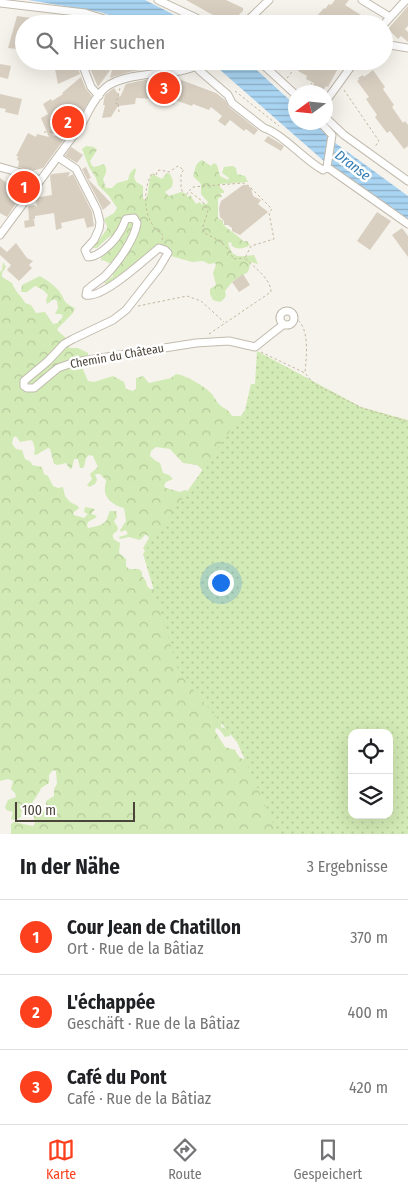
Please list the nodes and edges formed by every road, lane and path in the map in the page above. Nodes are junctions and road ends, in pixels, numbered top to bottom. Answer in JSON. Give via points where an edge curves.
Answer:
{"nodes":[{"id":1,"x":158,"y":0,"type":"edge"},
{"id":2,"x":269,"y":0,"type":"edge"},
{"id":3,"x":362,"y":0,"type":"edge"},
{"id":4,"x":406,"y":0,"type":"edge"},
{"id":5,"x":0,"y":3,"type":"edge"},
{"id":6,"x":91,"y":15,"type":"edge"},
{"id":7,"x":190,"y":15,"type":"edge"},
{"id":8,"x":253,"y":15,"type":"edge"},
{"id":9,"x":388,"y":15,"type":"edge"},
{"id":10,"x":391,"y":15,"type":"edge"},
{"id":11,"x":393,"y":46,"type":"edge"},
{"id":12,"x":408,"y":48,"type":"edge"},
{"id":13,"x":84,"y":70,"type":"edge"},
{"id":14,"x":182,"y":70,"type":"edge"},
{"id":15,"x":205,"y":70,"type":"edge"},
{"id":16,"x":269,"y":70,"type":"edge"},
{"id":17,"x":293,"y":70,"type":"edge"},
{"id":18,"x":349,"y":70,"type":"edge"},
{"id":19,"x":123,"y":80,"type":"junction"},
{"id":20,"x":285,"y":80,"type":"dead end"},
{"id":21,"x":340,"y":83,"type":"junction"},
{"id":22,"x":231,"y":88,"type":"dead end"},
{"id":23,"x":288,"y":88,"type":"edge"},
{"id":24,"x":333,"y":92,"type":"edge"},
{"id":25,"x":99,"y":96,"type":"junction"},
{"id":26,"x":119,"y":112,"type":"dead end"},
{"id":27,"x":333,"y":125,"type":"edge"},
{"id":28,"x":327,"y":130,"type":"edge"},
{"id":29,"x":284,"y":131,"type":"dead end"},
{"id":30,"x":44,"y":132,"type":"dead end"},
{"id":31,"x":74,"y":136,"type":"junction"},
{"id":32,"x":369,"y":153,"type":"junction"},
{"id":33,"x":58,"y":157,"type":"junction"},
{"id":34,"x":0,"y":167,"type":"edge"},
{"id":35,"x":326,"y":167,"type":"junction"},
{"id":36,"x":408,"y":181,"type":"edge"},
{"id":37,"x":40,"y":182,"type":"junction"},
{"id":38,"x":189,"y":191,"type":"junction"},
{"id":39,"x":408,"y":224,"type":"edge"},
{"id":40,"x":0,"y":235,"type":"edge"},
{"id":41,"x":160,"y":248,"type":"junction"},
{"id":42,"x":245,"y":258,"type":"junction"},
{"id":43,"x":126,"y":310,"type":"junction"},
{"id":44,"x":294,"y":318,"type":"junction"},
{"id":45,"x":225,"y":322,"type":"junction"},
{"id":46,"x":284,"y":324,"type":"junction"},
{"id":47,"x":196,"y":343,"type":"junction"},
{"id":48,"x":251,"y":347,"type":"junction"},
{"id":49,"x":305,"y":373,"type":"junction"},
{"id":50,"x":408,"y":422,"type":"edge"}],
"edges":[{"from":1,"to":7,"type":"street"},
{"from":2,"to":8,"type":"street"},
{"from":3,"to":9,"type":"street"},
{"from":4,"to":10,"type":"street"},
{"from":5,"to":6,"type":"street"},
{"from":11,"to":12,"type":"street"},
{"from":13,"to":25,"type":"street","via":[[91,87]]},
{"from":14,"to":19,"type":"street"},
{"from":15,"to":35,"type":"street","via":[[232,103],[320,169]]},
{"from":16,"to":23,"type":"street"},
{"from":17,"to":20,"type":"path"},
{"from":18,"to":21,"type":"street"},
{"from":19,"to":25,"type":"street","via":[[105,88]]},
{"from":19,"to":26,"type":"path","via":[[116,104]]},
{"from":21,"to":24,"type":"street"},
{"from":21,"to":32,"type":"path","via":[[379,141]]},
{"from":22,"to":29,"type":"path"},
{"from":25,"to":31,"type":"street"},
{"from":27,"to":32,"type":"street"},
{"from":28,"to":35,"type":"street","via":[[332,135]]},
{"from":30,"to":31,"type":"path","via":[[66,132]]},
{"from":31,"to":33,"type":"street"},
{"from":32,"to":36,"type":"street"},
{"from":33,"to":37,"type":"street"},
{"from":33,"to":41,"type":"street","via":[[76,170],[97,210],[100,225],[85,250],[88,257],[96,255],[112,241],[126,219],[134,218],[137,222],[120,258],[87,290],[86,295],[96,295]]},
{"from":34,"to":37,"type":"street","via":[[32,176]]},
{"from":35,"to":39,"type":"street"},
{"from":37,"to":40,"type":"street"},
{"from":38,"to":41,"type":"path","via":[[184,196],[181,188],[184,170],[178,166],[169,172],[157,171],[156,176],[152,173],[147,182],[146,210],[152,225],[163,235]]},
{"from":38,"to":42,"type":"path","via":[[202,201],[208,211],[204,233],[220,240],[233,259]]},
{"from":38,"to":42,"type":"path","via":[[198,186],[243,183],[272,209],[269,213],[274,239],[251,246]]},
{"from":41,"to":43,"type":"street","name":"Chemin du Château","via":[[167,252],[165,260]]},
{"from":42,"to":45,"type":"path","via":[[271,290]]},
{"from":43,"to":45,"type":"path","via":[[188,296],[201,301]]},
{"from":43,"to":47,"type":"street","name":"Chemin du Château","via":[[113,320],[64,344],[24,381],[24,386],[34,388],[58,368],[75,362]]},
{"from":44,"to":46,"type":"street","via":[[290,324]]},
{"from":44,"to":46,"type":"street","via":[[292,313],[284,312],[280,318]]},
{"from":44,"to":49,"type":"path","via":[[306,337]]},
{"from":45,"to":47,"type":"path"},
{"from":46,"to":48,"type":"street","via":[[260,344]]},
{"from":47,"to":48,"type":"street","name":"Chemin du Château","via":[[229,341]]},
{"from":48,"to":49,"type":"path"},
{"from":49,"to":50,"type":"path","via":[[314,384],[362,408]]}]}
